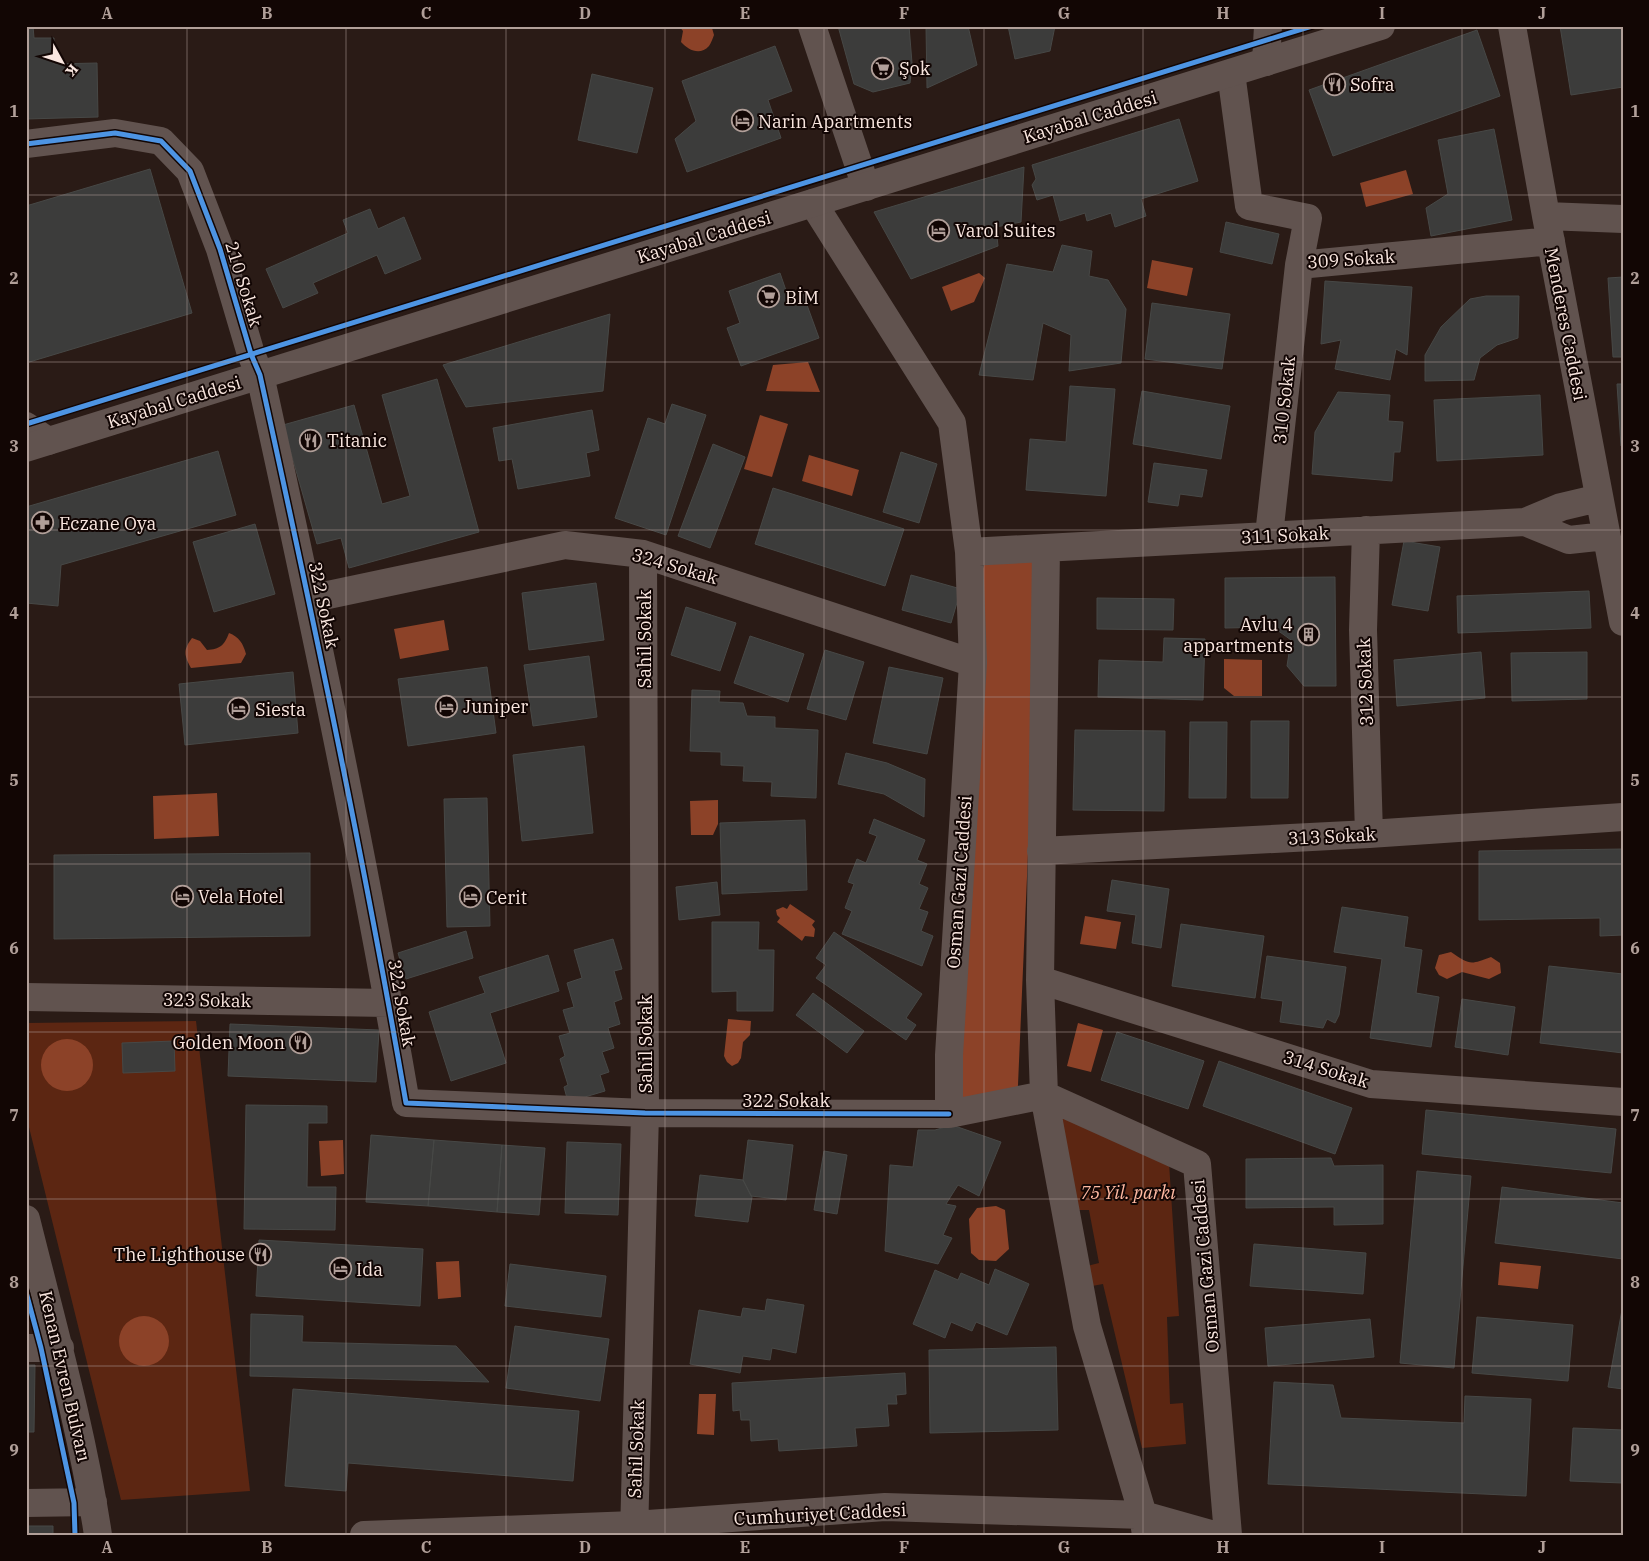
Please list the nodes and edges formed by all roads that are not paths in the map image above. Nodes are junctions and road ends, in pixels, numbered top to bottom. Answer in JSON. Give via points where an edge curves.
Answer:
{"nodes":[{"id":1,"x":812,"y":26,"type":"edge"},
{"id":2,"x":1268,"y":26,"type":"edge"},
{"id":3,"x":1381,"y":26,"type":"edge"},
{"id":4,"x":1512,"y":26,"type":"edge"},
{"id":5,"x":1266,"y":62,"type":"junction"},
{"id":6,"x":1231,"y":73,"type":"junction"},
{"id":7,"x":26,"y":144,"type":"edge"},
{"id":8,"x":866,"y":187,"type":"junction"},
{"id":9,"x":813,"y":203,"type":"junction"},
{"id":10,"x":1623,"y":219,"type":"edge"},
{"id":11,"x":1548,"y":228,"type":"junction"},
{"id":12,"x":1299,"y":265,"type":"junction"},
{"id":13,"x":260,"y":375,"type":"junction"},
{"id":14,"x":26,"y":426,"type":"edge"},
{"id":15,"x":37,"y":445,"type":"edge"},
{"id":16,"x":1599,"y":498,"type":"junction"},
{"id":17,"x":1525,"y":522,"type":"junction"},
{"id":18,"x":1366,"y":530,"type":"junction"},
{"id":19,"x":1269,"y":535,"type":"junction"},
{"id":20,"x":1046,"y":549,"type":"junction"},
{"id":21,"x":1613,"y":549,"type":"edge"},
{"id":22,"x":969,"y":552,"type":"junction"},
{"id":23,"x":644,"y":554,"type":"junction"},
{"id":24,"x":309,"y":599,"type":"junction"},
{"id":25,"x":1623,"y":622,"type":"edge"},
{"id":26,"x":973,"y":663,"type":"junction"},
{"id":27,"x":1623,"y":818,"type":"edge"},
{"id":28,"x":1369,"y":834,"type":"junction"},
{"id":29,"x":1041,"y":851,"type":"junction"},
{"id":30,"x":1040,"y":980,"type":"junction"},
{"id":31,"x":26,"y":997,"type":"edge"},
{"id":32,"x":388,"y":1002,"type":"junction"},
{"id":33,"x":1044,"y":1095,"type":"junction"},
{"id":34,"x":1623,"y":1102,"type":"edge"},
{"id":35,"x":645,"y":1113,"type":"junction"},
{"id":36,"x":948,"y":1114,"type":"junction"},
{"id":37,"x":26,"y":1219,"type":"edge"},
{"id":38,"x":26,"y":1348,"type":"edge"},
{"id":39,"x":60,"y":1348,"type":"junction"},
{"id":40,"x":93,"y":1502,"type":"junction"},
{"id":41,"x":26,"y":1503,"type":"edge"},
{"id":42,"x":1144,"y":1525,"type":"edge"},
{"id":43,"x":634,"y":1530,"type":"edge"},
{"id":44,"x":98,"y":1535,"type":"edge"},
{"id":45,"x":364,"y":1535,"type":"edge"},
{"id":46,"x":1214,"y":1535,"type":"edge"},
{"id":47,"x":1228,"y":1535,"type":"edge"}],
"edges":[{"from":1,"to":8,"type":"street"},
{"from":2,"to":5,"type":"street"},
{"from":3,"to":5,"type":"street","name":"Kayabal Caddesi"},
{"from":4,"to":11,"type":"street","name":"Menderes Caddesi"},
{"from":5,"to":6,"type":"street","name":"Kayabal Caddesi"},
{"from":6,"to":8,"type":"street","name":"Kayabal Caddesi"},
{"from":6,"to":12,"type":"street","name":"309 Sokak","via":[[1249,206],[1308,218]]},
{"from":7,"to":13,"type":"street","name":"210 Sokak","via":[[114,133],[161,141],[190,171],[220,249]]},
{"from":8,"to":9,"type":"street","name":"Kayabal Caddesi"},
{"from":9,"to":13,"type":"street","name":"Kayabal Caddesi"},
{"from":9,"to":22,"type":"street","name":"Osman Gazi Caddesi","via":[[952,423]]},
{"from":10,"to":11,"type":"street","name":"309 Sokak"},
{"from":11,"to":12,"type":"street","name":"309 Sokak"},
{"from":11,"to":16,"type":"street","name":"Menderes Caddesi"},
{"from":12,"to":19,"type":"street","name":"310 Sokak"},
{"from":13,"to":15,"type":"street","name":"Kayabal Caddesi"},
{"from":13,"to":24,"type":"street","name":"322 Sokak"},
{"from":14,"to":15,"type":"street"},
{"from":16,"to":17,"type":"street","via":[[1561,507]]},
{"from":16,"to":21,"type":"street","name":"Menderes Caddesi"},
{"from":17,"to":18,"type":"street","name":"311 Sokak"},
{"from":17,"to":21,"type":"street","via":[[1570,540]]},
{"from":18,"to":19,"type":"street","name":"311 Sokak"},
{"from":18,"to":28,"type":"street","name":"312 Sokak","via":[[1363,630]]},
{"from":19,"to":20,"type":"street","name":"311 Sokak"},
{"from":20,"to":22,"type":"street","name":"311 Sokak"},
{"from":20,"to":29,"type":"street"},
{"from":21,"to":25,"type":"street","name":"Menderes Caddesi"},
{"from":22,"to":26,"type":"street","name":"Osman Gazi Caddesi"},
{"from":23,"to":24,"type":"street","name":"324 Sokak","via":[[565,544]]},
{"from":23,"to":26,"type":"street","name":"324 Sokak"},
{"from":23,"to":35,"type":"street","name":"Sahil Sokak"},
{"from":24,"to":32,"type":"street","name":"322 Sokak"},
{"from":26,"to":36,"type":"street","name":"Osman Gazi Caddesi"},
{"from":27,"to":28,"type":"street","name":"313 Sokak"},
{"from":28,"to":29,"type":"street","name":"313 Sokak"},
{"from":29,"to":30,"type":"street"},
{"from":30,"to":33,"type":"street"},
{"from":30,"to":34,"type":"street","name":"314 Sokak","via":[[1370,1084]]},
{"from":31,"to":32,"type":"street","name":"323 Sokak"},
{"from":32,"to":35,"type":"street","name":"322 Sokak","via":[[406,1103]]},
{"from":33,"to":36,"type":"street"},
{"from":33,"to":42,"type":"street","via":[[1087,1326]]},
{"from":33,"to":47,"type":"street","name":"Osman Gazi Caddesi","via":[[1197,1164]]},
{"from":35,"to":36,"type":"street","name":"322 Sokak"},
{"from":35,"to":43,"type":"street","name":"Sahil Sokak"},
{"from":37,"to":39,"type":"street","name":"Kenan Evren Bulvarı"},
{"from":38,"to":39,"type":"street"},
{"from":39,"to":40,"type":"street","name":"Kenan Evren Bulvarı"},
{"from":40,"to":41,"type":"street"},
{"from":40,"to":44,"type":"street","name":"Kenan Evren Bulvarı"},
{"from":42,"to":43,"type":"street","name":"Cumhuriyet Caddesi","via":[[885,1507]]},
{"from":42,"to":46,"type":"street","name":"Cumhuriyet Caddesi"},
{"from":43,"to":45,"type":"street","name":"Cumhuriyet Caddesi"}]}
